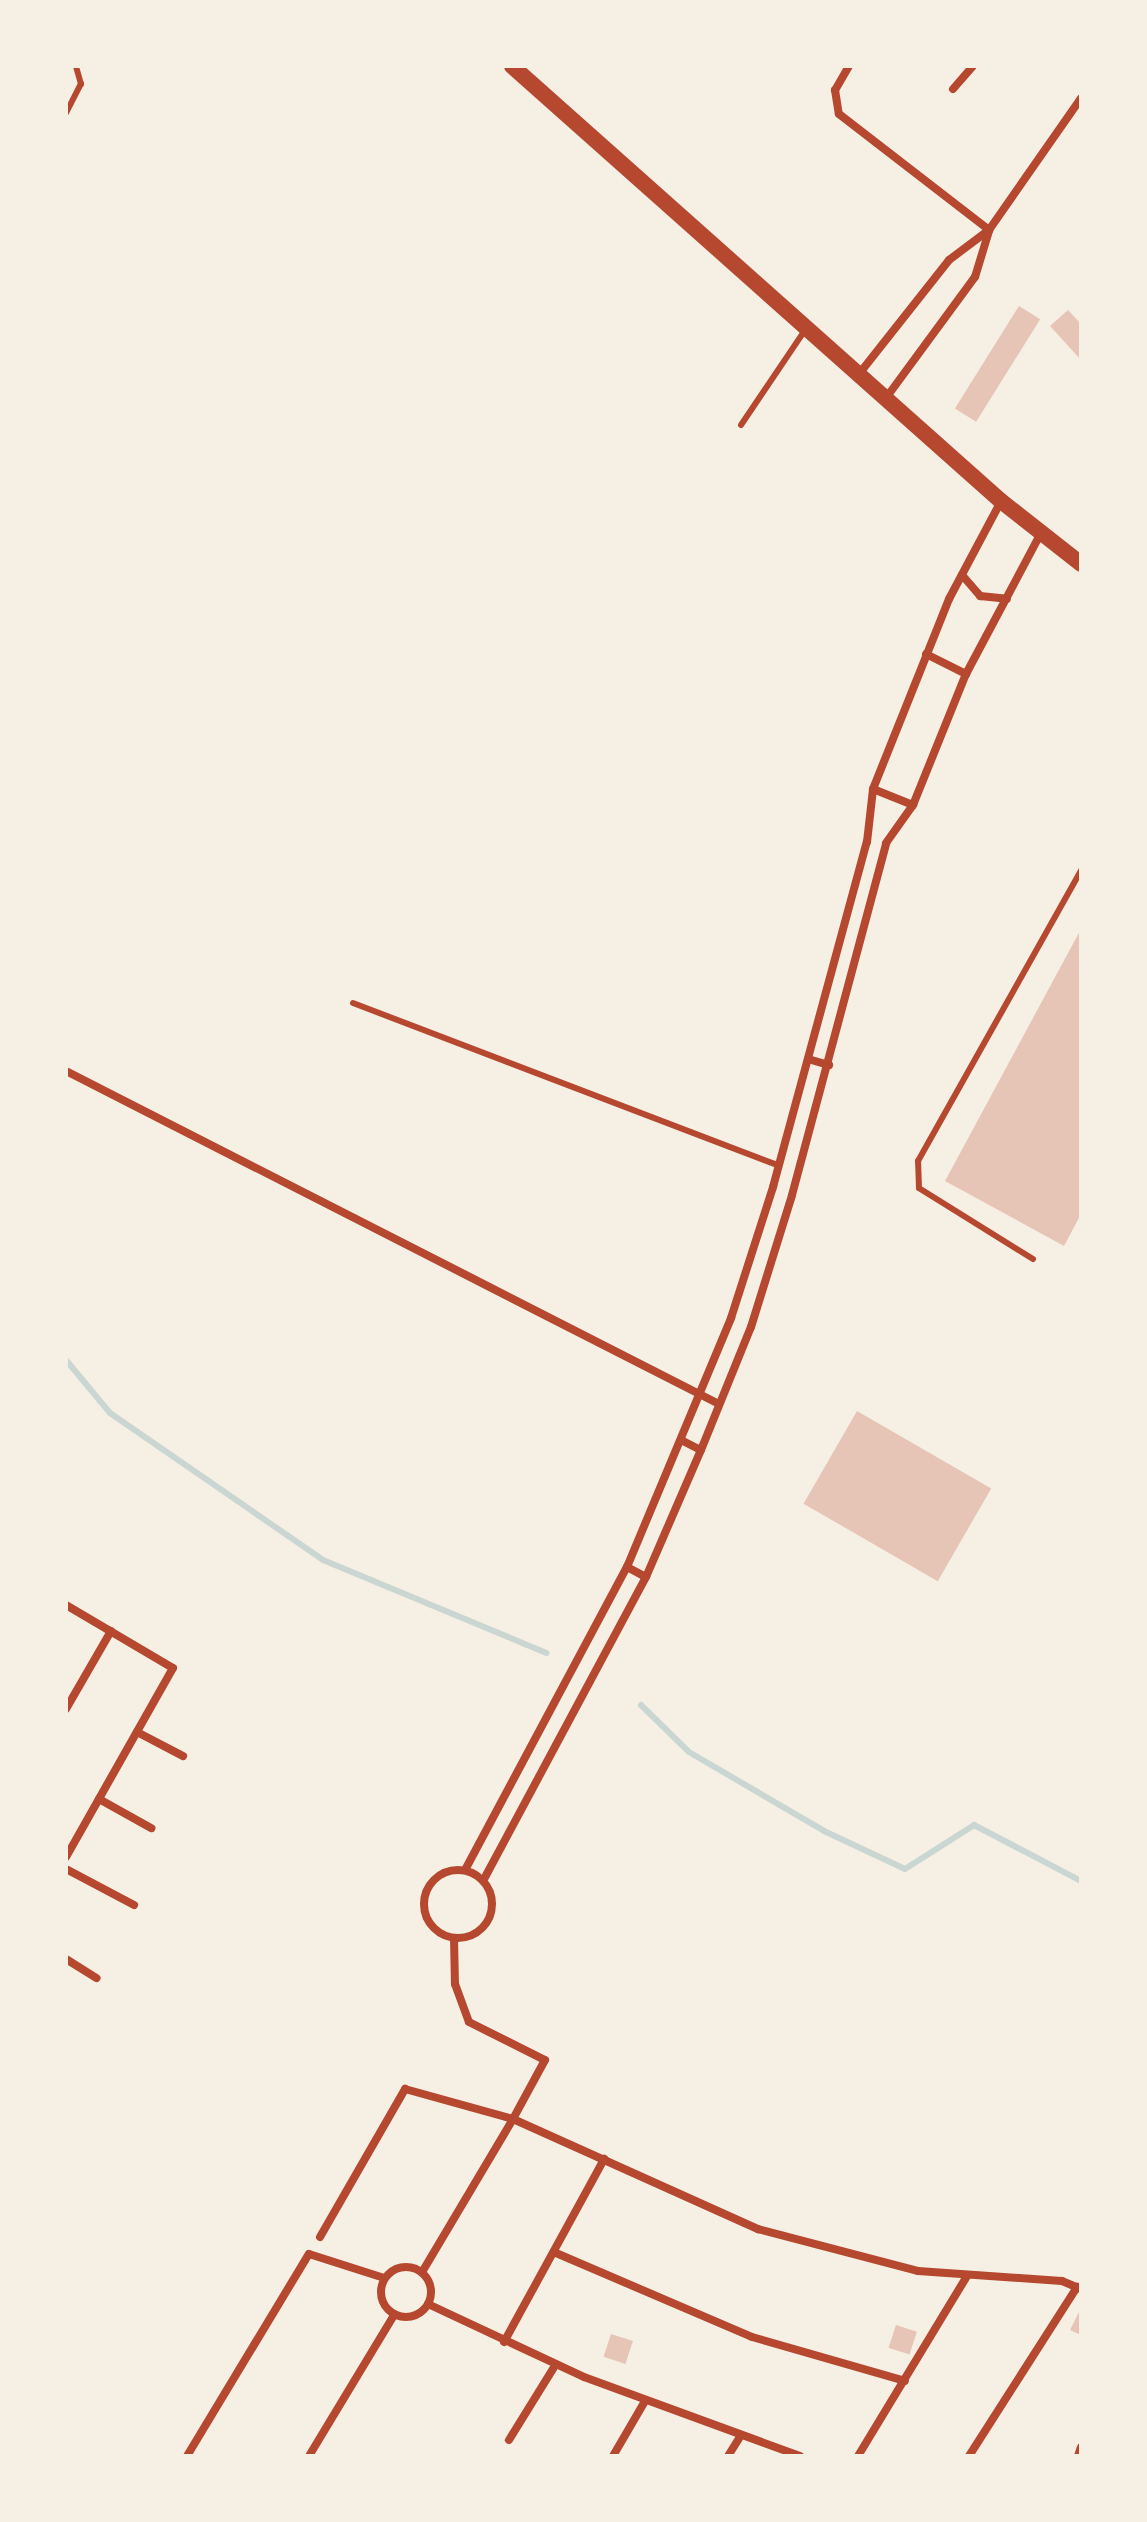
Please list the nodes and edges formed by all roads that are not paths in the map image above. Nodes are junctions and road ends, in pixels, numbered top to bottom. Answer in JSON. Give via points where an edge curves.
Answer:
{"nodes":[{"id":1,"x":76,"y":66,"type":"edge"},
{"id":2,"x":512,"y":66,"type":"edge"},
{"id":3,"x":849,"y":66,"type":"edge"},
{"id":4,"x":973,"y":66,"type":"edge"},
{"id":5,"x":953,"y":89,"type":"dead end"},
{"id":6,"x":1081,"y":98,"type":"edge"},
{"id":7,"x":66,"y":113,"type":"edge"},
{"id":8,"x":989,"y":230,"type":"junction"},
{"id":9,"x":807,"y":327,"type":"junction"},
{"id":10,"x":859,"y":374,"type":"junction"},
{"id":11,"x":886,"y":398,"type":"junction"},
{"id":12,"x":741,"y":425,"type":"dead end"},
{"id":13,"x":1001,"y":501,"type":"junction"},
{"id":14,"x":1041,"y":533,"type":"junction"},
{"id":15,"x":1081,"y":564,"type":"edge"},
{"id":16,"x":962,"y":575,"type":"junction"},
{"id":17,"x":1007,"y":599,"type":"junction"},
{"id":18,"x":926,"y":654,"type":"junction"},
{"id":19,"x":966,"y":674,"type":"junction"},
{"id":20,"x":873,"y":789,"type":"junction"},
{"id":21,"x":913,"y":805,"type":"junction"},
{"id":22,"x":1081,"y":870,"type":"edge"},
{"id":23,"x":844,"y":925,"type":"junction"},
{"id":24,"x":864,"y":930,"type":"junction"},
{"id":25,"x":353,"y":1003,"type":"dead end"},
{"id":26,"x":808,"y":1059,"type":"junction"},
{"id":27,"x":829,"y":1065,"type":"junction"},
{"id":28,"x":66,"y":1071,"type":"edge"},
{"id":29,"x":779,"y":1166,"type":"junction"},
{"id":30,"x":773,"y":1187,"type":"junction"},
{"id":31,"x":792,"y":1195,"type":"junction"},
{"id":32,"x":1033,"y":1259,"type":"dead end"},
{"id":33,"x":731,"y":1318,"type":"junction"},
{"id":34,"x":751,"y":1327,"type":"junction"},
{"id":35,"x":699,"y":1395,"type":"junction"},
{"id":36,"x":719,"y":1404,"type":"junction"},
{"id":37,"x":681,"y":1440,"type":"junction"},
{"id":38,"x":701,"y":1450,"type":"junction"},
{"id":39,"x":627,"y":1567,"type":"junction"},
{"id":40,"x":646,"y":1577,"type":"junction"},
{"id":41,"x":66,"y":1605,"type":"edge"},
{"id":42,"x":111,"y":1631,"type":"junction"},
{"id":43,"x":577,"y":1665,"type":"junction"},
{"id":44,"x":595,"y":1673,"type":"junction"},
{"id":45,"x":66,"y":1709,"type":"edge"},
{"id":46,"x":137,"y":1732,"type":"junction"},
{"id":47,"x":183,"y":1756,"type":"dead end"},
{"id":48,"x":529,"y":1756,"type":"junction"},
{"id":49,"x":546,"y":1765,"type":"junction"},
{"id":50,"x":99,"y":1799,"type":"junction"},
{"id":51,"x":151,"y":1828,"type":"dead end"},
{"id":52,"x":66,"y":1857,"type":"edge"},
{"id":53,"x":66,"y":1869,"type":"edge"},
{"id":54,"x":465,"y":1870,"type":"junction"},
{"id":55,"x":483,"y":1881,"type":"junction"},
{"id":56,"x":134,"y":1905,"type":"dead end"},
{"id":57,"x":454,"y":1938,"type":"junction"},
{"id":58,"x":66,"y":1959,"type":"edge"},
{"id":59,"x":97,"y":1978,"type":"dead end"},
{"id":60,"x":513,"y":2119,"type":"junction"},
{"id":61,"x":604,"y":2159,"type":"junction"},
{"id":62,"x":320,"y":2237,"type":"dead end"},
{"id":63,"x":556,"y":2253,"type":"junction"},
{"id":64,"x":422,"y":2272,"type":"junction"},
{"id":65,"x":967,"y":2276,"type":"junction"},
{"id":66,"x":384,"y":2278,"type":"junction"},
{"id":67,"x":1079,"y":2288,"type":"edge"},
{"id":68,"x":428,"y":2304,"type":"junction"},
{"id":69,"x":394,"y":2315,"type":"junction"},
{"id":70,"x":504,"y":2342,"type":"junction"},
{"id":71,"x":556,"y":2364,"type":"junction"},
{"id":72,"x":905,"y":2381,"type":"junction"},
{"id":73,"x":645,"y":2401,"type":"junction"},
{"id":74,"x":740,"y":2437,"type":"junction"},
{"id":75,"x":509,"y":2440,"type":"dead end"},
{"id":76,"x":1081,"y":2447,"type":"edge"},
{"id":77,"x":187,"y":2456,"type":"edge"},
{"id":78,"x":309,"y":2456,"type":"edge"},
{"id":79,"x":613,"y":2456,"type":"edge"},
{"id":80,"x":728,"y":2456,"type":"edge"},
{"id":81,"x":800,"y":2456,"type":"edge"},
{"id":82,"x":858,"y":2456,"type":"edge"},
{"id":83,"x":969,"y":2456,"type":"edge"},
{"id":84,"x":1078,"y":2456,"type":"edge"}],
"edges":[{"from":1,"to":7,"type":"lane","via":[[81,84]]},
{"from":2,"to":9,"type":"main road"},
{"from":3,"to":8,"type":"street","via":[[835,90],[839,114]]},
{"from":4,"to":5,"type":"street"},
{"from":6,"to":8,"type":"street"},
{"from":8,"to":10,"type":"street","via":[[949,260]]},
{"from":8,"to":11,"type":"street","via":[[975,277]]},
{"from":9,"to":10,"type":"main road"},
{"from":9,"to":12,"type":"lane"},
{"from":10,"to":11,"type":"main road"},
{"from":11,"to":13,"type":"main road"},
{"from":13,"to":14,"type":"main road"},
{"from":13,"to":16,"type":"street"},
{"from":14,"to":15,"type":"main road"},
{"from":14,"to":17,"type":"street"},
{"from":16,"to":17,"type":"street","via":[[980,596]]},
{"from":16,"to":18,"type":"street"},
{"from":17,"to":19,"type":"street"},
{"from":18,"to":19,"type":"street"},
{"from":18,"to":20,"type":"street"},
{"from":19,"to":21,"type":"street"},
{"from":20,"to":21,"type":"street"},
{"from":20,"to":23,"type":"street","via":[[867,842]]},
{"from":21,"to":24,"type":"street","via":[[886,843]]},
{"from":22,"to":32,"type":"lane","via":[[918,1161],[919,1188]]},
{"from":23,"to":24,"type":"street"},
{"from":23,"to":26,"type":"street"},
{"from":24,"to":27,"type":"street"},
{"from":25,"to":29,"type":"lane"},
{"from":26,"to":27,"type":"street"},
{"from":26,"to":29,"type":"street"},
{"from":27,"to":31,"type":"street"},
{"from":28,"to":35,"type":"street"},
{"from":29,"to":30,"type":"street"},
{"from":30,"to":31,"type":"street"},
{"from":30,"to":33,"type":"street"},
{"from":31,"to":34,"type":"street"},
{"from":33,"to":34,"type":"street"},
{"from":33,"to":35,"type":"street"},
{"from":34,"to":36,"type":"street"},
{"from":35,"to":36,"type":"street"},
{"from":35,"to":37,"type":"street"},
{"from":36,"to":38,"type":"street"},
{"from":37,"to":38,"type":"street"},
{"from":37,"to":39,"type":"street"},
{"from":38,"to":40,"type":"street"},
{"from":39,"to":40,"type":"street"},
{"from":39,"to":43,"type":"street"},
{"from":40,"to":44,"type":"street"},
{"from":41,"to":42,"type":"street"},
{"from":42,"to":45,"type":"street"},
{"from":42,"to":46,"type":"street","via":[[173,1668]]},
{"from":43,"to":44,"type":"street"},
{"from":43,"to":48,"type":"street"},
{"from":44,"to":49,"type":"street"},
{"from":46,"to":47,"type":"street"},
{"from":46,"to":50,"type":"street"},
{"from":48,"to":49,"type":"street"},
{"from":48,"to":54,"type":"street"},
{"from":49,"to":55,"type":"street"},
{"from":50,"to":51,"type":"street"},
{"from":50,"to":52,"type":"street"},
{"from":53,"to":56,"type":"street"},
{"from":54,"to":55,"type":"street"},
{"from":54,"to":57,"type":"street","via":[[444,1873],[424,1898],[434,1928]]},
{"from":55,"to":57,"type":"street","via":[[492,1902],[485,1924],[466,1937]]},
{"from":57,"to":60,"type":"street","via":[[456,1992],[469,2022],[545,2060]]},
{"from":58,"to":59,"type":"street"},
{"from":60,"to":61,"type":"street"},
{"from":60,"to":62,"type":"street","via":[[405,2089]]},
{"from":60,"to":64,"type":"street"},
{"from":61,"to":63,"type":"street"},
{"from":61,"to":65,"type":"street","via":[[758,2229],[918,2271]]},
{"from":63,"to":70,"type":"street"},
{"from":63,"to":72,"type":"street","via":[[752,2337]]},
{"from":64,"to":66,"type":"street","via":[[398,2268]]},
{"from":64,"to":68,"type":"street","via":[[430,2286]]},
{"from":65,"to":67,"type":"street"},
{"from":65,"to":72,"type":"street"},
{"from":66,"to":69,"type":"street","via":[[380,2294]]},
{"from":66,"to":77,"type":"street","via":[[309,2254]]},
{"from":67,"to":83,"type":"street"},
{"from":68,"to":69,"type":"street","via":[[411,2317]]},
{"from":68,"to":70,"type":"street"},
{"from":69,"to":78,"type":"street"},
{"from":70,"to":71,"type":"street"},
{"from":71,"to":73,"type":"street"},
{"from":71,"to":75,"type":"street"},
{"from":72,"to":82,"type":"street"},
{"from":73,"to":74,"type":"street"},
{"from":73,"to":79,"type":"street"},
{"from":74,"to":80,"type":"street"},
{"from":74,"to":81,"type":"street"},
{"from":76,"to":84,"type":"street"}]}
